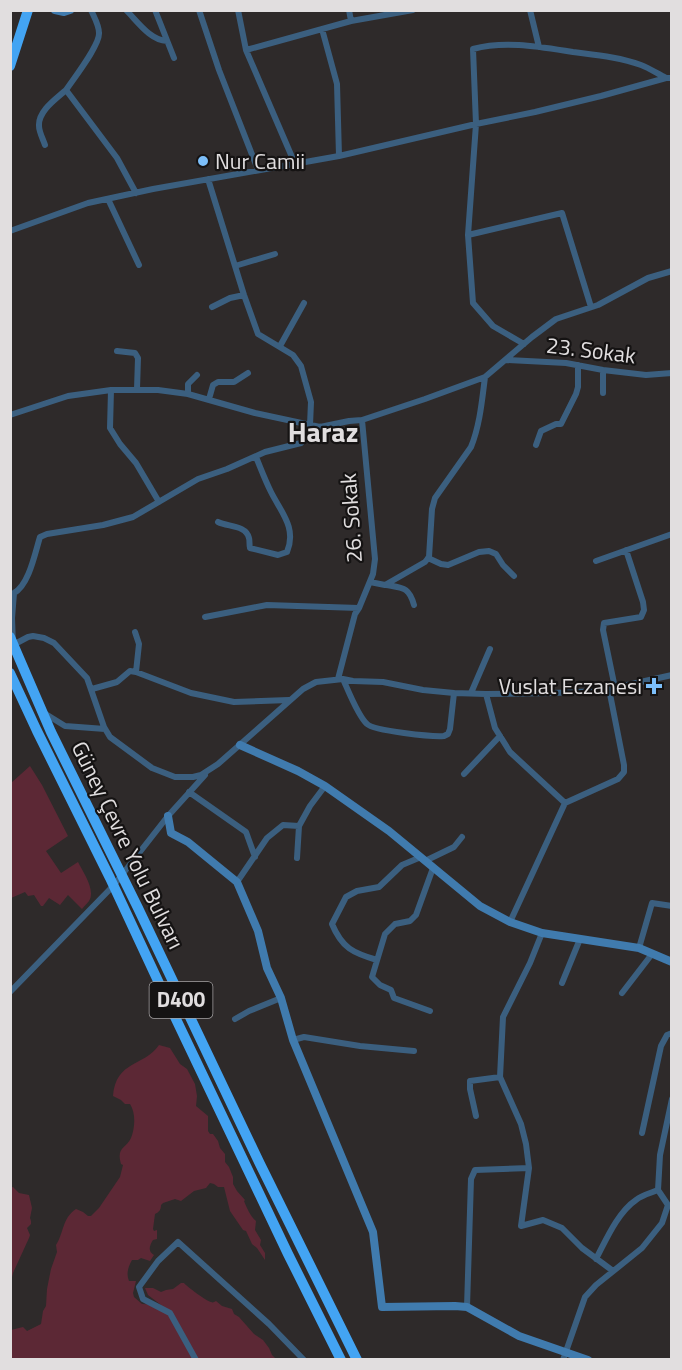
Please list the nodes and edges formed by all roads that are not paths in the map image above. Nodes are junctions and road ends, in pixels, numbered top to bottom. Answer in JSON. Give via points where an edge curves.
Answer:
{"nodes":[{"id":1,"x":28,"y":10,"type":"edge"},
{"id":2,"x":55,"y":10,"type":"edge"},
{"id":3,"x":70,"y":10,"type":"edge"},
{"id":4,"x":91,"y":10,"type":"edge"},
{"id":5,"x":126,"y":10,"type":"edge"},
{"id":6,"x":155,"y":10,"type":"edge"},
{"id":7,"x":199,"y":10,"type":"edge"},
{"id":8,"x":238,"y":10,"type":"edge"},
{"id":9,"x":349,"y":10,"type":"edge"},
{"id":10,"x":413,"y":10,"type":"edge"},
{"id":11,"x":530,"y":10,"type":"edge"},
{"id":12,"x":386,"y":13,"type":"edge"},
{"id":13,"x":351,"y":21,"type":"junction"},
{"id":14,"x":322,"y":29,"type":"junction"},
{"id":15,"x":167,"y":41,"type":"junction"},
{"id":16,"x":539,"y":47,"type":"junction"},
{"id":17,"x":246,"y":50,"type":"junction"},
{"id":18,"x":174,"y":58,"type":"dead end"},
{"id":19,"x":10,"y":66,"type":"edge"},
{"id":20,"x":669,"y":78,"type":"edge"},
{"id":21,"x":66,"y":90,"type":"junction"},
{"id":22,"x":476,"y":124,"type":"junction"},
{"id":23,"x":45,"y":145,"type":"dead end"},
{"id":24,"x":339,"y":156,"type":"junction"},
{"id":25,"x":295,"y":164,"type":"junction"},
{"id":26,"x":258,"y":170,"type":"junction"},
{"id":27,"x":208,"y":179,"type":"junction"},
{"id":28,"x":136,"y":193,"type":"junction"},
{"id":29,"x":108,"y":199,"type":"junction"},
{"id":30,"x":10,"y":231,"type":"edge"},
{"id":31,"x":468,"y":235,"type":"junction"},
{"id":32,"x":274,"y":254,"type":"dead end"},
{"id":33,"x":139,"y":264,"type":"dead end"},
{"id":34,"x":235,"y":266,"type":"junction"},
{"id":35,"x":672,"y":271,"type":"edge"},
{"id":36,"x":244,"y":295,"type":"junction"},
{"id":37,"x":304,"y":303,"type":"dead end"},
{"id":38,"x":212,"y":307,"type":"dead end"},
{"id":39,"x":591,"y":307,"type":"junction"},
{"id":40,"x":524,"y":344,"type":"junction"},
{"id":41,"x":280,"y":346,"type":"junction"},
{"id":42,"x":117,"y":351,"type":"dead end"},
{"id":43,"x":506,"y":360,"type":"junction"},
{"id":44,"x":579,"y":365,"type":"junction"},
{"id":45,"x":603,"y":370,"type":"junction"},
{"id":46,"x":248,"y":373,"type":"dead end"},
{"id":47,"x":672,"y":373,"type":"edge"},
{"id":48,"x":197,"y":375,"type":"dead end"},
{"id":49,"x":485,"y":377,"type":"junction"},
{"id":50,"x":111,"y":390,"type":"junction"},
{"id":51,"x":137,"y":390,"type":"junction"},
{"id":52,"x":603,"y":393,"type":"dead end"},
{"id":53,"x":188,"y":394,"type":"junction"},
{"id":54,"x":209,"y":399,"type":"junction"},
{"id":55,"x":10,"y":415,"type":"edge"},
{"id":56,"x":362,"y":420,"type":"junction"},
{"id":57,"x":310,"y":425,"type":"junction"},
{"id":58,"x":320,"y":427,"type":"junction"},
{"id":59,"x":536,"y":445,"type":"dead end"},
{"id":60,"x":256,"y":457,"type":"junction"},
{"id":61,"x":159,"y":502,"type":"junction"},
{"id":62,"x":218,"y":522,"type":"dead end"},
{"id":63,"x":672,"y":534,"type":"edge"},
{"id":64,"x":626,"y":550,"type":"junction"},
{"id":65,"x":428,"y":558,"type":"junction"},
{"id":66,"x":596,"y":561,"type":"dead end"},
{"id":67,"x":514,"y":576,"type":"dead end"},
{"id":68,"x":370,"y":582,"type":"junction"},
{"id":69,"x":385,"y":585,"type":"junction"},
{"id":70,"x":414,"y":605,"type":"dead end"},
{"id":71,"x":359,"y":608,"type":"junction"},
{"id":72,"x":205,"y":617,"type":"dead end"},
{"id":73,"x":135,"y":632,"type":"dead end"},
{"id":74,"x":12,"y":641,"type":"edge"},
{"id":75,"x":490,"y":649,"type":"dead end"},
{"id":76,"x":136,"y":672,"type":"junction"},
{"id":77,"x":10,"y":674,"type":"edge"},
{"id":78,"x":672,"y":675,"type":"edge"},
{"id":79,"x":341,"y":679,"type":"junction"},
{"id":80,"x":612,"y":688,"type":"junction"},
{"id":81,"x":92,"y":689,"type":"junction"},
{"id":82,"x":454,"y":693,"type":"junction"},
{"id":83,"x":471,"y":693,"type":"junction"},
{"id":84,"x":486,"y":694,"type":"junction"},
{"id":85,"x":290,"y":700,"type":"junction"},
{"id":86,"x":41,"y":711,"type":"junction"},
{"id":87,"x":105,"y":729,"type":"junction"},
{"id":88,"x":500,"y":736,"type":"junction"},
{"id":89,"x":240,"y":745,"type":"junction"},
{"id":90,"x":210,"y":770,"type":"junction"},
{"id":91,"x":464,"y":774,"type":"dead end"},
{"id":92,"x":325,"y":786,"type":"junction"},
{"id":93,"x":189,"y":792,"type":"junction"},
{"id":94,"x":565,"y":803,"type":"junction"},
{"id":95,"x":168,"y":816,"type":"junction"},
{"id":96,"x":299,"y":826,"type":"junction"},
{"id":97,"x":462,"y":837,"type":"dead end"},
{"id":98,"x":255,"y":856,"type":"junction"},
{"id":99,"x":297,"y":858,"type":"dead end"},
{"id":100,"x":423,"y":859,"type":"junction"},
{"id":101,"x":433,"y":868,"type":"junction"},
{"id":102,"x":121,"y":875,"type":"junction"},
{"id":103,"x":237,"y":882,"type":"junction"},
{"id":104,"x":114,"y":885,"type":"junction"},
{"id":105,"x":672,"y":906,"type":"edge"},
{"id":106,"x":510,"y":922,"type":"junction"},
{"id":107,"x":542,"y":933,"type":"junction"},
{"id":108,"x":580,"y":939,"type":"junction"},
{"id":109,"x":639,"y":948,"type":"junction"},
{"id":110,"x":652,"y":954,"type":"junction"},
{"id":111,"x":377,"y":960,"type":"junction"},
{"id":112,"x":672,"y":962,"type":"edge"},
{"id":113,"x":562,"y":983,"type":"dead end"},
{"id":114,"x":10,"y":993,"type":"edge"},
{"id":115,"x":622,"y":993,"type":"dead end"},
{"id":116,"x":281,"y":998,"type":"junction"},
{"id":117,"x":430,"y":1011,"type":"dead end"},
{"id":118,"x":236,"y":1019,"type":"dead end"},
{"id":119,"x":672,"y":1033,"type":"edge"},
{"id":120,"x":293,"y":1040,"type":"junction"},
{"id":121,"x":414,"y":1052,"type":"dead end"},
{"id":122,"x":500,"y":1077,"type":"junction"},
{"id":123,"x":672,"y":1099,"type":"edge"},
{"id":124,"x":476,"y":1116,"type":"dead end"},
{"id":125,"x":642,"y":1133,"type":"dead end"},
{"id":126,"x":529,"y":1168,"type":"junction"},
{"id":127,"x":658,"y":1190,"type":"junction"},
{"id":128,"x":670,"y":1205,"type":"edge"},
{"id":129,"x":596,"y":1259,"type":"junction"},
{"id":130,"x":613,"y":1271,"type":"junction"},
{"id":131,"x":467,"y":1307,"type":"junction"},
{"id":132,"x":565,"y":1356,"type":"edge"},
{"id":133,"x":196,"y":1359,"type":"edge"},
{"id":134,"x":304,"y":1359,"type":"edge"},
{"id":135,"x":341,"y":1359,"type":"edge"},
{"id":136,"x":357,"y":1359,"type":"edge"},
{"id":137,"x":588,"y":1359,"type":"edge"}],
"edges":[{"from":1,"to":19,"type":"highway"},
{"from":2,"to":3,"type":"street"},
{"from":4,"to":21,"type":"street","via":[[100,31],[98,41]]},
{"from":5,"to":15,"type":"street","via":[[152,36]]},
{"from":6,"to":15,"type":"street"},
{"from":7,"to":26,"type":"street"},
{"from":8,"to":17,"type":"street"},
{"from":9,"to":13,"type":"street"},
{"from":10,"to":12,"type":"street"},
{"from":11,"to":16,"type":"street"},
{"from":12,"to":13,"type":"street"},
{"from":13,"to":14,"type":"street"},
{"from":14,"to":17,"type":"street"},
{"from":14,"to":24,"type":"street","via":[[337,84]]},
{"from":15,"to":18,"type":"street"},
{"from":16,"to":20,"type":"street","via":[[613,57]]},
{"from":16,"to":22,"type":"street","via":[[473,49]]},
{"from":17,"to":25,"type":"street"},
{"from":20,"to":22,"type":"street"},
{"from":21,"to":23,"type":"street","via":[[43,112],[39,126]]},
{"from":21,"to":28,"type":"street","via":[[117,158]]},
{"from":22,"to":24,"type":"street"},
{"from":22,"to":31,"type":"street"},
{"from":24,"to":25,"type":"street"},
{"from":25,"to":26,"type":"street"},
{"from":26,"to":27,"type":"street"},
{"from":27,"to":28,"type":"street"},
{"from":27,"to":34,"type":"street"},
{"from":28,"to":29,"type":"street"},
{"from":29,"to":30,"type":"street"},
{"from":29,"to":33,"type":"street"},
{"from":31,"to":39,"type":"street","via":[[562,213]]},
{"from":31,"to":40,"type":"street","via":[[473,303],[494,326]]},
{"from":32,"to":34,"type":"street"},
{"from":34,"to":36,"type":"street"},
{"from":35,"to":39,"type":"street","via":[[648,278]]},
{"from":36,"to":38,"type":"street"},
{"from":36,"to":41,"type":"street","via":[[258,334]]},
{"from":37,"to":41,"type":"street"},
{"from":39,"to":40,"type":"street","via":[[556,319]]},
{"from":40,"to":43,"type":"street"},
{"from":41,"to":57,"type":"street","via":[[301,366],[311,402]]},
{"from":42,"to":51,"type":"street","via":[[135,353],[138,358]]},
{"from":43,"to":44,"type":"street","name":"23. Sokak"},
{"from":43,"to":49,"type":"street"},
{"from":44,"to":45,"type":"street","name":"23. Sokak"},
{"from":44,"to":59,"type":"street","via":[[578,387],[568,411],[561,424],[541,432]]},
{"from":45,"to":47,"type":"street","name":"23. Sokak","via":[[646,375]]},
{"from":45,"to":52,"type":"street"},
{"from":46,"to":54,"type":"street","via":[[234,382],[213,385]]},
{"from":48,"to":53,"type":"street","via":[[188,384]]},
{"from":49,"to":56,"type":"street"},
{"from":49,"to":65,"type":"street","via":[[471,447],[435,498]]},
{"from":50,"to":51,"type":"street"},
{"from":50,"to":55,"type":"street","via":[[68,396]]},
{"from":50,"to":61,"type":"street","via":[[110,428]]},
{"from":51,"to":53,"type":"street"},
{"from":53,"to":54,"type":"street"},
{"from":54,"to":57,"type":"street"},
{"from":56,"to":58,"type":"street"},
{"from":56,"to":68,"type":"street","name":"26. Sokak","via":[[375,559]]},
{"from":57,"to":58,"type":"street"},
{"from":58,"to":60,"type":"street","via":[[301,443]]},
{"from":60,"to":61,"type":"street","via":[[198,479]]},
{"from":60,"to":62,"type":"street","via":[[289,525],[291,542],[287,552],[278,555],[250,548],[244,530]]},
{"from":61,"to":74,"type":"street","via":[[133,518],[40,537],[32,566],[21,590],[15,593]]},
{"from":63,"to":64,"type":"street"},
{"from":64,"to":66,"type":"street"},
{"from":64,"to":80,"type":"street","via":[[644,613],[641,617],[604,623]]},
{"from":65,"to":67,"type":"street","via":[[448,565],[479,552],[493,552]]},
{"from":65,"to":69,"type":"street"},
{"from":68,"to":69,"type":"street"},
{"from":68,"to":71,"type":"street","name":"26. Sokak"},
{"from":69,"to":70,"type":"street","via":[[409,593]]},
{"from":71,"to":72,"type":"street","via":[[267,605]]},
{"from":71,"to":79,"type":"street","name":"26. Sokak","via":[[354,614]]},
{"from":73,"to":76,"type":"street"},
{"from":74,"to":81,"type":"street","via":[[33,636],[54,643],[85,675]]},
{"from":74,"to":86,"type":"highway","name":"Güney Çevre Yolu Bulvarı","number":"D400"},
{"from":75,"to":83,"type":"street"},
{"from":76,"to":81,"type":"street","via":[[130,671],[117,682]]},
{"from":76,"to":85,"type":"street","via":[[191,693],[234,702]]},
{"from":77,"to":104,"type":"highway","name":"Güney Çevre Yolu Bulvarı","number":"D400"},
{"from":78,"to":80,"type":"street"},
{"from":79,"to":82,"type":"street"},
{"from":79,"to":82,"type":"street","via":[[362,718],[379,729],[444,736],[450,729]]},
{"from":79,"to":85,"type":"street","via":[[311,684]]},
{"from":80,"to":84,"type":"street"},
{"from":80,"to":94,"type":"street","via":[[624,772],[618,779]]},
{"from":81,"to":87,"type":"street"},
{"from":82,"to":83,"type":"street"},
{"from":83,"to":84,"type":"street"},
{"from":84,"to":88,"type":"street"},
{"from":85,"to":89,"type":"street"},
{"from":86,"to":87,"type":"street","via":[[65,726]]},
{"from":86,"to":102,"type":"highway","name":"Güney Çevre Yolu Bulvarı","number":"D400"},
{"from":87,"to":90,"type":"street","via":[[114,741],[167,776],[193,777]]},
{"from":88,"to":91,"type":"street"},
{"from":88,"to":94,"type":"street","via":[[510,752]]},
{"from":89,"to":90,"type":"street"},
{"from":89,"to":92,"type":"street"},
{"from":90,"to":93,"type":"street"},
{"from":92,"to":96,"type":"street"},
{"from":92,"to":100,"type":"street"},
{"from":93,"to":95,"type":"street"},
{"from":93,"to":98,"type":"street","via":[[246,832]]},
{"from":94,"to":106,"type":"street"},
{"from":95,"to":102,"type":"street"},
{"from":95,"to":103,"type":"street","via":[[171,833]]},
{"from":96,"to":98,"type":"street","via":[[283,825],[267,838]]},
{"from":96,"to":99,"type":"street"},
{"from":97,"to":100,"type":"street","via":[[454,847]]},
{"from":98,"to":103,"type":"street"},
{"from":100,"to":101,"type":"street"},
{"from":100,"to":111,"type":"street","via":[[402,864],[379,886],[346,897],[332,924],[344,945]]},
{"from":101,"to":106,"type":"street","via":[[480,906]]},
{"from":101,"to":111,"type":"street","via":[[416,915],[410,921],[395,924],[385,934]]},
{"from":102,"to":104,"type":"street"},
{"from":102,"to":136,"type":"highway","name":"Güney Çevre Yolu Bulvarı","number":"D400"},
{"from":103,"to":116,"type":"street"},
{"from":104,"to":114,"type":"street"},
{"from":104,"to":135,"type":"highway","name":"Güney Çevre Yolu Bulvarı","number":"D400"},
{"from":105,"to":109,"type":"street","via":[[652,903]]},
{"from":106,"to":107,"type":"street"},
{"from":107,"to":108,"type":"street"},
{"from":107,"to":122,"type":"street","via":[[503,1017]]},
{"from":108,"to":109,"type":"street"},
{"from":108,"to":113,"type":"street"},
{"from":109,"to":110,"type":"street"},
{"from":110,"to":112,"type":"street"},
{"from":110,"to":115,"type":"street"},
{"from":111,"to":117,"type":"street","via":[[372,977],[380,985],[391,990],[394,998]]},
{"from":116,"to":118,"type":"street"},
{"from":116,"to":120,"type":"street"},
{"from":119,"to":125,"type":"street","via":[[661,1046]]},
{"from":120,"to":121,"type":"street","via":[[304,1036]]},
{"from":120,"to":131,"type":"street","via":[[373,1232],[382,1307]]},
{"from":122,"to":124,"type":"street","via":[[471,1081]]},
{"from":122,"to":126,"type":"street","via":[[521,1124]]},
{"from":123,"to":127,"type":"street","via":[[660,1155]]},
{"from":126,"to":129,"type":"street","via":[[521,1226],[543,1220],[562,1228]]},
{"from":126,"to":131,"type":"street","via":[[475,1170],[471,1179]]},
{"from":127,"to":128,"type":"street"},
{"from":127,"to":129,"type":"street","via":[[636,1200],[624,1211]]},
{"from":128,"to":130,"type":"street","via":[[662,1223],[642,1248]]},
{"from":129,"to":130,"type":"street"},
{"from":130,"to":132,"type":"street","via":[[585,1297]]},
{"from":131,"to":132,"type":"street"},
{"from":132,"to":137,"type":"street"},
{"from":133,"to":134,"type":"street","via":[[170,1313],[143,1299],[139,1287],[178,1242]]}]}
